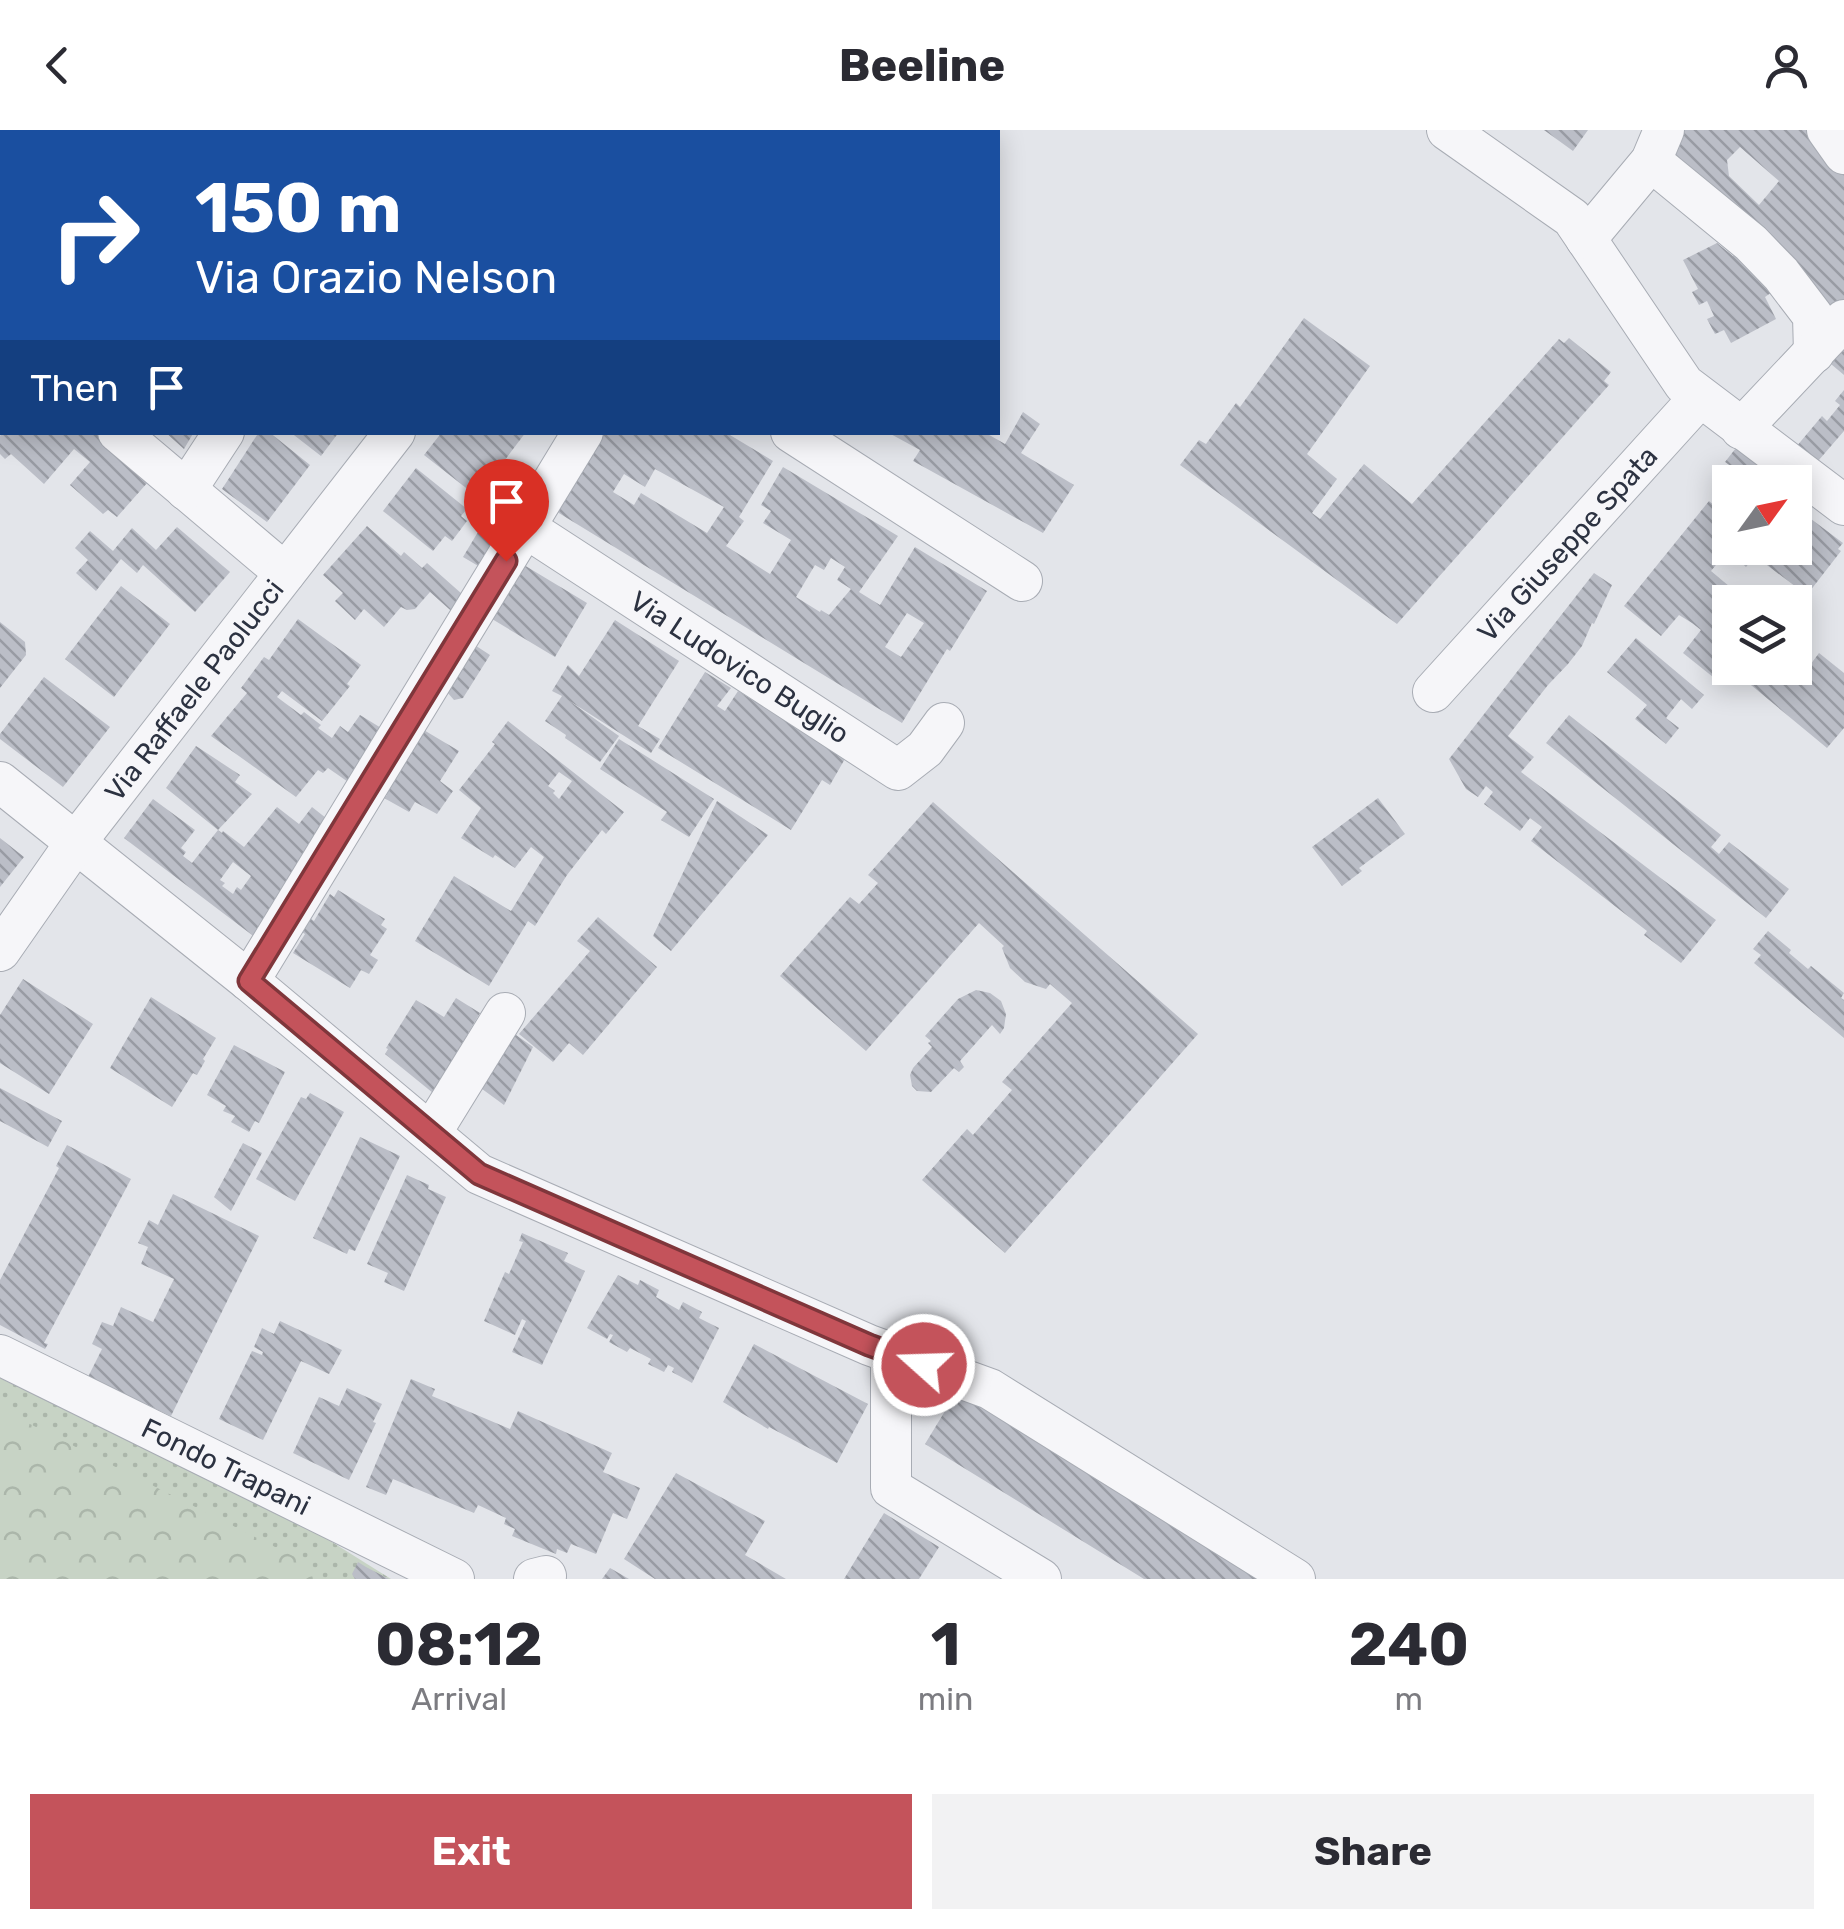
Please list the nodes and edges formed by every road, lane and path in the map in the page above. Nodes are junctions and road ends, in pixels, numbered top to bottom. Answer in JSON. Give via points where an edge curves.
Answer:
{"nodes":[{"id":1,"x":1447,"y":130,"type":"edge"},
{"id":2,"x":1827,"y":130,"type":"edge"},
{"id":3,"x":1657,"y":145,"type":"edge"},
{"id":4,"x":1844,"y":154,"type":"edge"},
{"id":5,"x":1586,"y":240,"type":"junction"},
{"id":6,"x":1844,"y":320,"type":"edge"},
{"id":7,"x":1814,"y":352,"type":"junction"},
{"id":8,"x":1692,"y":390,"type":"junction"},
{"id":9,"x":1741,"y":429,"type":"junction"},
{"id":10,"x":122,"y":435,"type":"edge"},
{"id":11,"x":222,"y":435,"type":"edge"},
{"id":12,"x":392,"y":435,"type":"edge"},
{"id":13,"x":581,"y":435,"type":"edge"},
{"id":14,"x":796,"y":435,"type":"edge"},
{"id":15,"x":186,"y":490,"type":"junction"},
{"id":16,"x":1844,"y":505,"type":"edge"},
{"id":17,"x":526,"y":528,"type":"junction"},
{"id":18,"x":285,"y":573,"type":"junction"},
{"id":19,"x":1022,"y":581,"type":"dead end"},
{"id":20,"x":1433,"y":692,"type":"dead end"},
{"id":21,"x":944,"y":723,"type":"dead end"},
{"id":22,"x":0,"y":782,"type":"edge"},
{"id":23,"x":76,"y":842,"type":"junction"},
{"id":24,"x":0,"y":951,"type":"edge"},
{"id":25,"x":249,"y":981,"type":"junction"},
{"id":26,"x":504,"y":1013,"type":"dead end"},
{"id":27,"x":430,"y":1133,"type":"junction"},
{"id":28,"x":891,"y":1353,"type":"junction"},
{"id":29,"x":0,"y":1355,"type":"edge"},
{"id":30,"x":454,"y":1579,"type":"edge"},
{"id":31,"x":1041,"y":1579,"type":"edge"},
{"id":32,"x":1295,"y":1579,"type":"edge"}],
"edges":[{"from":1,"to":5,"type":"street","via":[[1572,218]]},
{"from":2,"to":4,"type":"street"},
{"from":3,"to":5,"type":"street"},
{"from":3,"to":7,"type":"street","via":[[1813,316]]},
{"from":5,"to":8,"type":"street"},
{"from":6,"to":7,"type":"street"},
{"from":7,"to":9,"type":"street"},
{"from":8,"to":9,"type":"street"},
{"from":8,"to":20,"type":"street","name":"Via Giuseppe Spata"},
{"from":9,"to":16,"type":"street"},
{"from":10,"to":15,"type":"street"},
{"from":11,"to":15,"type":"street"},
{"from":12,"to":18,"type":"street","name":"Via Raffaele Paolucci"},
{"from":13,"to":17,"type":"street"},
{"from":14,"to":19,"type":"street"},
{"from":15,"to":18,"type":"street"},
{"from":17,"to":21,"type":"street","name":"Via Ludovico Buglio","via":[[898,770]]},
{"from":17,"to":25,"type":"street"},
{"from":18,"to":23,"type":"street","name":"Via Raffaele Paolucci"},
{"from":22,"to":23,"type":"street"},
{"from":23,"to":24,"type":"street","name":"Via Raffaele Paolucci"},
{"from":23,"to":25,"type":"street"},
{"from":25,"to":27,"type":"street"},
{"from":26,"to":27,"type":"street"},
{"from":27,"to":28,"type":"street","via":[[479,1174]]},
{"from":28,"to":31,"type":"street","via":[[891,1488]]},
{"from":28,"to":32,"type":"street","via":[[990,1388]]},
{"from":29,"to":30,"type":"street","name":"Fondo Trapani"}]}
